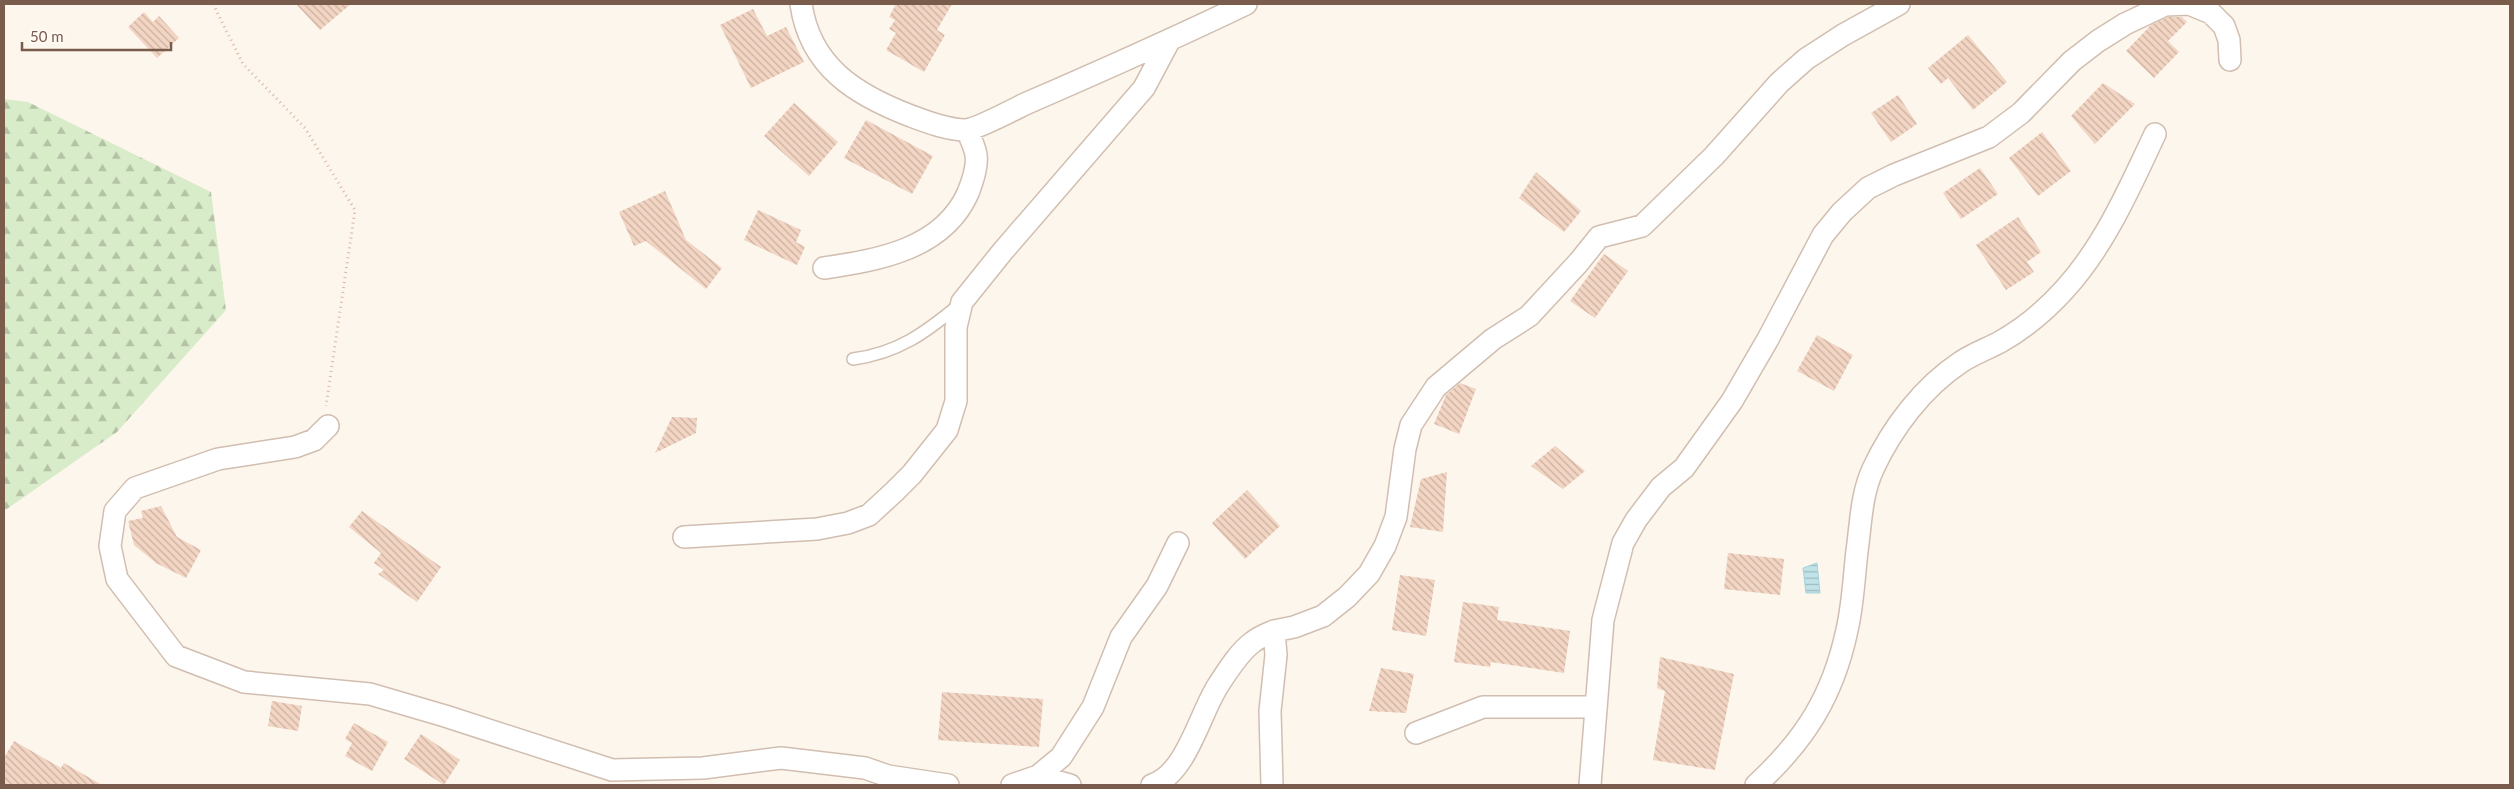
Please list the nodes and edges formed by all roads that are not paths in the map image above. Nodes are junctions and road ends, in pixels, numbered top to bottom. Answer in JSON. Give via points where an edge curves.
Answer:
{"nodes":[{"id":1,"x":801,"y":4,"type":"edge"},
{"id":2,"x":1246,"y":4,"type":"edge"},
{"id":3,"x":1899,"y":4,"type":"edge"},
{"id":4,"x":1169,"y":41,"type":"junction"},
{"id":5,"x":2230,"y":60,"type":"dead end"},
{"id":6,"x":967,"y":130,"type":"junction"},
{"id":7,"x":2155,"y":134,"type":"dead end"},
{"id":8,"x":824,"y":268,"type":"dead end"},
{"id":9,"x":962,"y":302,"type":"junction"},
{"id":10,"x":854,"y":359,"type":"dead end"},
{"id":11,"x":325,"y":429,"type":"road end"},
{"id":12,"x":684,"y":537,"type":"dead end"},
{"id":13,"x":1178,"y":543,"type":"dead end"},
{"id":14,"x":1274,"y":631,"type":"junction"},
{"id":15,"x":1595,"y":708,"type":"junction"},
{"id":16,"x":1416,"y":733,"type":"dead end"},
{"id":17,"x":1038,"y":776,"type":"junction"},
{"id":18,"x":948,"y":785,"type":"edge"},
{"id":19,"x":1012,"y":785,"type":"edge"},
{"id":20,"x":1070,"y":785,"type":"edge"},
{"id":21,"x":1152,"y":785,"type":"edge"},
{"id":22,"x":1272,"y":785,"type":"edge"},
{"id":23,"x":1590,"y":785,"type":"edge"},
{"id":24,"x":1756,"y":785,"type":"edge"}],
"edges":[{"from":1,"to":6,"type":"street","via":[[817,52],[837,76],[876,103],[928,123]]},
{"from":2,"to":4,"type":"street"},
{"from":3,"to":14,"type":"street","via":[[1806,59],[1642,226],[1599,237],[1529,316],[1493,339],[1436,387],[1411,425],[1396,517],[1369,574],[1322,616]]},
{"from":4,"to":6,"type":"street"},
{"from":4,"to":9,"type":"street","via":[[1144,88]]},
{"from":5,"to":15,"type":"street","via":[[2224,26],[2211,13],[2188,4],[2164,5],[2098,41],[2072,61],[2021,113],[1988,137],[1868,188],[1842,212],[1823,235],[1732,401],[1684,468],[1660,487],[1623,543],[1603,620]]},
{"from":6,"to":8,"type":"street","via":[[977,156],[975,171],[962,205],[952,219],[919,244],[893,255]]},
{"from":7,"to":24,"type":"street","via":[[2106,232],[2065,289],[2036,317],[2002,341],[1961,362],[1925,391],[1894,432],[1873,469],[1862,500],[1847,629],[1832,682],[1809,728]]},
{"from":9,"to":10,"type":"lane","via":[[926,333],[878,356]]},
{"from":9,"to":12,"type":"street","via":[[956,327],[956,401],[947,430],[912,474],[882,504],[848,523],[817,529]]},
{"from":11,"to":18,"type":"street","via":[[314,440],[295,447],[218,459],[135,488],[115,511],[110,546],[117,579],[176,656],[244,682],[370,694],[612,770],[703,768],[780,758],[865,768],[888,776]]},
{"from":13,"to":17,"type":"street","via":[[1157,586],[1121,637],[1093,707],[1061,757]]},
{"from":14,"to":21,"type":"street","via":[[1252,642],[1236,661],[1218,685],[1178,766],[1160,783]]},
{"from":14,"to":22,"type":"street","via":[[1276,655],[1270,711]]},
{"from":15,"to":16,"type":"street","via":[[1483,707]]},
{"from":15,"to":23,"type":"street"},
{"from":17,"to":19,"type":"street"},
{"from":17,"to":20,"type":"street"}]}
